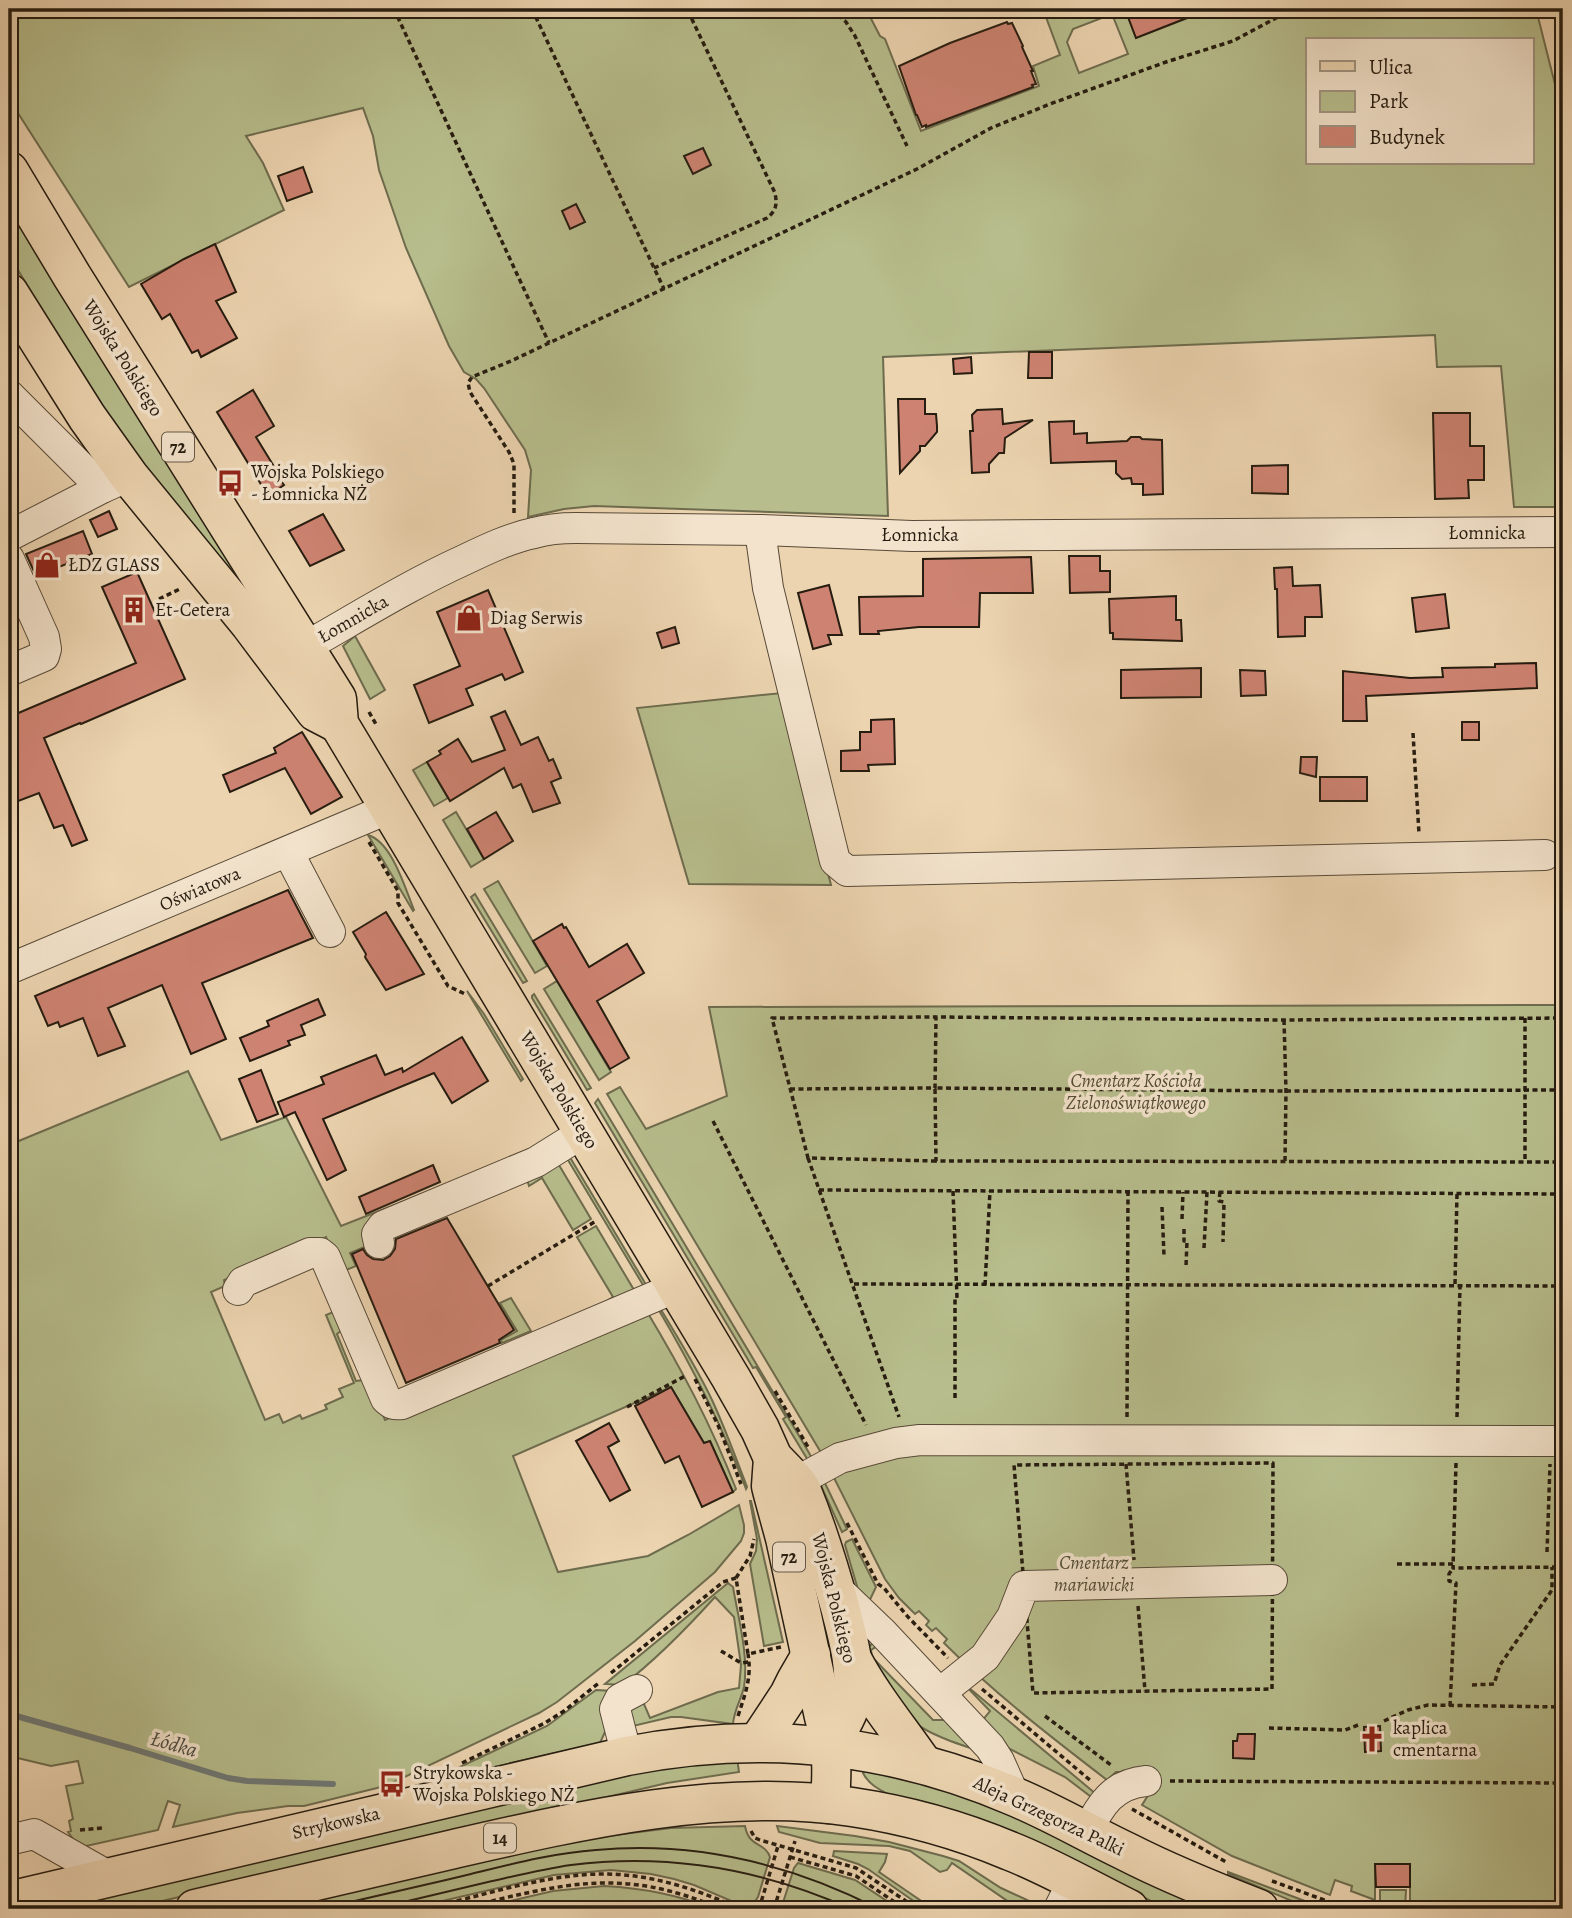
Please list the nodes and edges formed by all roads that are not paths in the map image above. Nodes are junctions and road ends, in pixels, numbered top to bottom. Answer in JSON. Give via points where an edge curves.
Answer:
{"nodes":[{"id":1,"x":9,"y":171,"type":"edge"},
{"id":2,"x":9,"y":293,"type":"edge"},
{"id":3,"x":9,"y":395,"type":"edge"},
{"id":4,"x":116,"y":482,"type":"junction"},
{"id":5,"x":760,"y":530,"type":"junction"},
{"id":6,"x":1563,"y":532,"type":"edge"},
{"id":7,"x":9,"y":536,"type":"edge"},
{"id":8,"x":9,"y":559,"type":"edge"},
{"id":9,"x":305,"y":647,"type":"junction"},
{"id":10,"x":9,"y":671,"type":"edge"},
{"id":11,"x":339,"y":724,"type":"junction"},
{"id":12,"x":390,"y":808,"type":"junction"},
{"id":13,"x":288,"y":852,"type":"junction"},
{"id":14,"x":1545,"y":855,"type":"dead end"},
{"id":15,"x":330,"y":932,"type":"dead end"},
{"id":16,"x":9,"y":969,"type":"edge"},
{"id":17,"x":584,"y":1132,"type":"junction"},
{"id":18,"x":379,"y":1242,"type":"dead end"},
{"id":19,"x":677,"y":1287,"type":"junction"},
{"id":20,"x":238,"y":1290,"type":"dead end"},
{"id":21,"x":1557,"y":1441,"type":"edge"},
{"id":22,"x":785,"y":1470,"type":"junction"},
{"id":23,"x":1272,"y":1580,"type":"dead end"},
{"id":24,"x":835,"y":1587,"type":"junction"},
{"id":25,"x":811,"y":1655,"type":"junction"},
{"id":26,"x":852,"y":1659,"type":"junction"},
{"id":27,"x":637,"y":1690,"type":"dead end"},
{"id":28,"x":940,"y":1693,"type":"junction"},
{"id":29,"x":747,"y":1731,"type":"junction"},
{"id":30,"x":831,"y":1747,"type":"junction"},
{"id":31,"x":627,"y":1756,"type":"junction"},
{"id":32,"x":923,"y":1764,"type":"junction"},
{"id":33,"x":1146,"y":1781,"type":"road end"},
{"id":34,"x":1015,"y":1797,"type":"junction"},
{"id":35,"x":830,"y":1804,"type":"junction"},
{"id":36,"x":1087,"y":1832,"type":"junction"},
{"id":37,"x":9,"y":1840,"type":"edge"},
{"id":38,"x":110,"y":1877,"type":"junction"},
{"id":39,"x":1066,"y":1895,"type":"edge"},
{"id":40,"x":9,"y":1901,"type":"edge"},
{"id":41,"x":195,"y":1909,"type":"edge"},
{"id":42,"x":1129,"y":1909,"type":"edge"},
{"id":43,"x":1259,"y":1909,"type":"edge"}],
"edges":[{"from":1,"to":9,"type":"main road","name":"Wojska Polskiego","number":"72"},
{"from":2,"to":4,"type":"main road","name":"Wojska Polskiego","number":"72","via":[[87,416]]},
{"from":3,"to":4,"type":"street"},
{"from":4,"to":7,"type":"street"},
{"from":4,"to":11,"type":"main road","name":"Wojska Polskiego","number":"72","via":[[250,624],[316,712]]},
{"from":5,"to":6,"type":"street","name":"Łomnicka","via":[[912,536]]},
{"from":5,"to":9,"type":"street","name":"Łomnicka","via":[[576,527],[534,533],[397,593]]},
{"from":5,"to":14,"type":"street","via":[[768,588],[835,861],[847,871]]},
{"from":8,"to":10,"type":"street","via":[[46,649],[44,656]]},
{"from":9,"to":11,"type":"main road","name":"Wojska Polskiego","number":"72","via":[[337,699]]},
{"from":11,"to":12,"type":"main road","name":"Wojska Polskiego","number":"72"},
{"from":12,"to":13,"type":"street","name":"Oświatowa"},
{"from":12,"to":17,"type":"main road","name":"Wojska Polskiego","number":"72"},
{"from":13,"to":15,"type":"street"},
{"from":13,"to":16,"type":"street","name":"Oświatowa"},
{"from":17,"to":18,"type":"street","via":[[536,1162],[383,1226],[377,1234]]},
{"from":17,"to":19,"type":"main road","name":"Wojska Polskiego","number":"72"},
{"from":19,"to":20,"type":"street","via":[[396,1405],[386,1399],[325,1256],[310,1253],[243,1282]]},
{"from":19,"to":22,"type":"main road","name":"Wojska Polskiego","number":"72"},
{"from":21,"to":22,"type":"street","via":[[908,1441]]},
{"from":22,"to":24,"type":"main road","name":"Wojska Polskiego","number":"72","via":[[813,1518]]},
{"from":22,"to":25,"type":"main road","name":"Wojska Polskiego","number":"72","via":[[771,1486]]},
{"from":23,"to":28,"type":"street","via":[[1024,1586],[1012,1618],[975,1665]]},
{"from":24,"to":26,"type":"main road","name":"Wojska Polskiego","number":"72"},
{"from":24,"to":28,"type":"street"},
{"from":25,"to":29,"type":"main road","via":[[789,1695]]},
{"from":25,"to":30,"type":"main road","name":"Wojska Polskiego"},
{"from":26,"to":30,"type":"main road","name":"Wojska Polskiego","number":"72","via":[[850,1705]]},
{"from":26,"to":32,"type":"main road","number":"72"},
{"from":27,"to":31,"type":"street","via":[[620,1699],[615,1709]]},
{"from":28,"to":34,"type":"street","via":[[990,1747]]},
{"from":29,"to":30,"type":"main road","name":"Strykowska"},
{"from":29,"to":31,"type":"main road","name":"Strykowska"},
{"from":30,"to":32,"type":"main road","name":"Aleja Grzegorza Palki"},
{"from":30,"to":35,"type":"main road","name":"Wojska Polskiego"},
{"from":31,"to":38,"type":"main road","name":"Strykowska"},
{"from":32,"to":34,"type":"main road","name":"Aleja Grzegorza Palki"},
{"from":33,"to":36,"type":"street","via":[[1125,1785],[1113,1794],[1099,1808]]},
{"from":34,"to":36,"type":"main road","name":"Aleja Grzegorza Palki"},
{"from":35,"to":39,"type":"main road","number":"14","via":[[895,1815],[1013,1852]]},
{"from":35,"to":41,"type":"main road","number":"14","via":[[708,1804],[604,1817]]},
{"from":36,"to":43,"type":"main road","name":"Aleja Grzegorza Palki"},
{"from":37,"to":38,"type":"street","via":[[34,1834]]},
{"from":38,"to":40,"type":"main road","name":"Strykowska"},
{"from":39,"to":42,"type":"main road","number":"14"}]}
